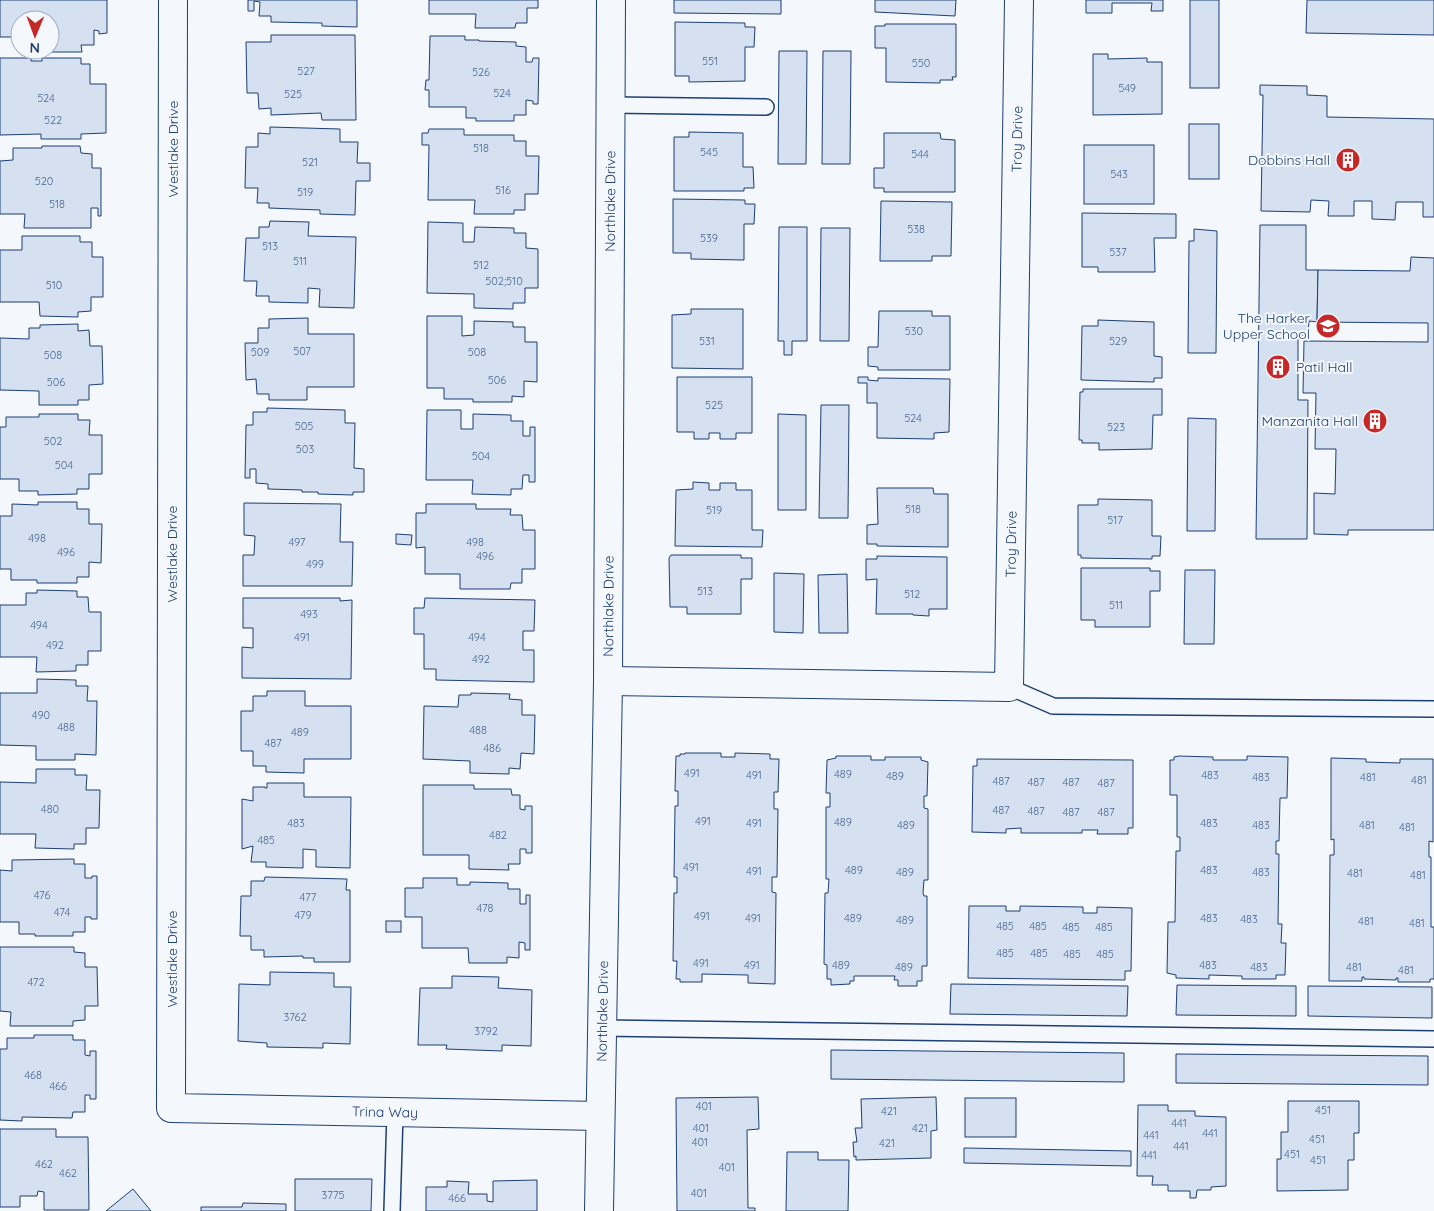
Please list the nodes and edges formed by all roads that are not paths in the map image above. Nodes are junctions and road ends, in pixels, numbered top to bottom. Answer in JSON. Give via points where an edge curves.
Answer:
{"nodes":[{"id":1,"x":173,"y":0,"type":"edge"},
{"id":2,"x":612,"y":0,"type":"edge"},
{"id":3,"x":1019,"y":0,"type":"edge"},
{"id":4,"x":611,"y":105,"type":"junction"},
{"id":5,"x":766,"y":107,"type":"dead end"},
{"id":6,"x":608,"y":681,"type":"junction"},
{"id":7,"x":1009,"y":687,"type":"junction"},
{"id":8,"x":1434,"y":709,"type":"edge"},
{"id":9,"x":601,"y":1028,"type":"junction"},
{"id":10,"x":1434,"y":1039,"type":"edge"},
{"id":11,"x":172,"y":1108,"type":"joint"},
{"id":12,"x":395,"y":1113,"type":"junction"},
{"id":13,"x":600,"y":1116,"type":"junction"},
{"id":14,"x":392,"y":1211,"type":"edge"},
{"id":15,"x":599,"y":1211,"type":"edge"}],
"edges":[{"from":1,"to":11,"type":"street","name":"Westlake Drive"},
{"from":2,"to":4,"type":"street","name":"Northlake Drive"},
{"from":3,"to":7,"type":"street","name":"Troy Drive"},
{"from":4,"to":5,"type":"lane"},
{"from":4,"to":6,"type":"street","name":"Northlake Drive"},
{"from":6,"to":7,"type":"street"},
{"from":6,"to":9,"type":"street","name":"Northlake Drive"},
{"from":7,"to":8,"type":"lane","via":[[1053,706]]},
{"from":9,"to":10,"type":"lane"},
{"from":9,"to":13,"type":"street","name":"Northlake Drive"},
{"from":11,"to":12,"type":"street","name":"Trina Way"},
{"from":12,"to":13,"type":"street","name":"Trina Way"},
{"from":12,"to":14,"type":"lane"},
{"from":13,"to":15,"type":"street","name":"Northlake Drive"}]}
